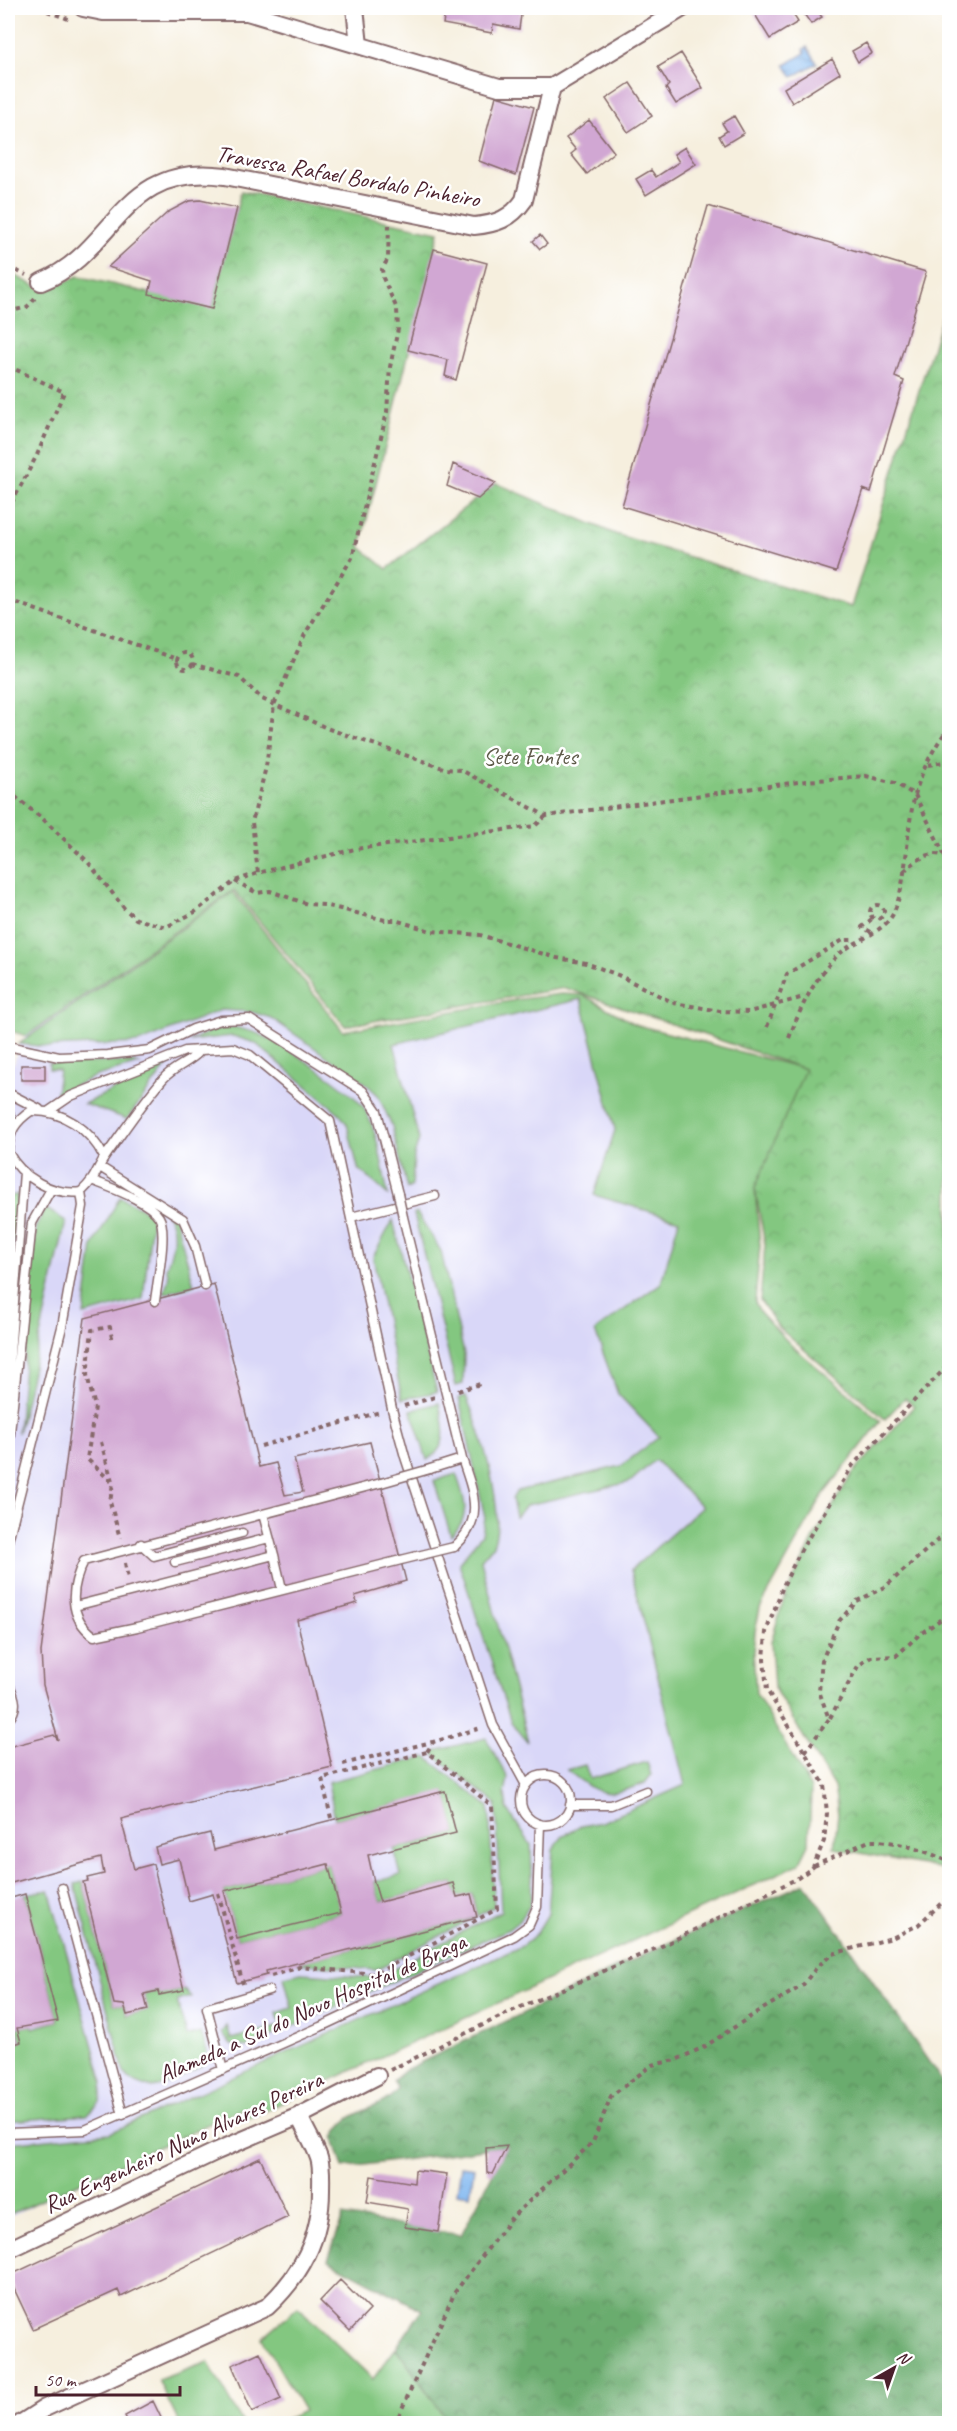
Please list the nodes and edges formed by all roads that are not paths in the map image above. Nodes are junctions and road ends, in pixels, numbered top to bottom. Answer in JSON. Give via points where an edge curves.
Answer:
{"nodes":[{"id":1,"x":83,"y":8,"type":"edge"},
{"id":2,"x":355,"y":8,"type":"edge"},
{"id":3,"x":682,"y":8,"type":"edge"},
{"id":4,"x":359,"y":45,"type":"junction"},
{"id":5,"x":552,"y":87,"type":"junction"},
{"id":6,"x":41,"y":282,"type":"road end"},
{"id":7,"x":9,"y":1049,"type":"edge"},
{"id":8,"x":200,"y":1051,"type":"junction"},
{"id":9,"x":8,"y":1093,"type":"edge"},
{"id":10,"x":8,"y":1109,"type":"edge"},
{"id":11,"x":46,"y":1111,"type":"junction"},
{"id":12,"x":14,"y":1126,"type":"junction"},
{"id":13,"x":104,"y":1157,"type":"junction"},
{"id":14,"x":13,"y":1161,"type":"junction"},
{"id":15,"x":100,"y":1167,"type":"junction"},
{"id":16,"x":8,"y":1171,"type":"edge"},
{"id":17,"x":24,"y":1172,"type":"junction"},
{"id":18,"x":94,"y":1181,"type":"junction"},
{"id":19,"x":51,"y":1189,"type":"junction"},
{"id":20,"x":81,"y":1192,"type":"junction"},
{"id":21,"x":435,"y":1196,"type":"dead end"},
{"id":22,"x":351,"y":1217,"type":"junction"},
{"id":23,"x":205,"y":1287,"type":"dead end"},
{"id":24,"x":155,"y":1301,"type":"dead end"},
{"id":25,"x":8,"y":1380,"type":"edge"},
{"id":26,"x":8,"y":1452,"type":"edge"},
{"id":27,"x":462,"y":1460,"type":"junction"},
{"id":28,"x":263,"y":1514,"type":"junction"},
{"id":29,"x":242,"y":1533,"type":"dead end"},
{"id":30,"x":269,"y":1538,"type":"junction"},
{"id":31,"x":8,"y":1541,"type":"edge"},
{"id":32,"x":141,"y":1544,"type":"junction"},
{"id":33,"x":274,"y":1555,"type":"junction"},
{"id":34,"x":175,"y":1562,"type":"dead end"},
{"id":35,"x":282,"y":1589,"type":"junction"},
{"id":36,"x":75,"y":1606,"type":"junction"},
{"id":37,"x":8,"y":1682,"type":"edge"},
{"id":38,"x":8,"y":1720,"type":"edge"},
{"id":39,"x":526,"y":1785,"type":"junction"},
{"id":40,"x":646,"y":1791,"type":"dead end"},
{"id":41,"x":570,"y":1805,"type":"junction"},
{"id":42,"x":540,"y":1824,"type":"junction"},
{"id":43,"x":62,"y":1888,"type":"dead end"},
{"id":44,"x":269,"y":1990,"type":"dead end"},
{"id":45,"x":223,"y":2070,"type":"junction"},
{"id":46,"x":377,"y":2076,"type":"road end"},
{"id":47,"x":123,"y":2115,"type":"junction"},
{"id":48,"x":299,"y":2116,"type":"junction"},
{"id":49,"x":8,"y":2133,"type":"edge"},
{"id":50,"x":8,"y":2250,"type":"edge"},
{"id":51,"x":20,"y":2424,"type":"edge"}],
"edges":[{"from":1,"to":4,"type":"street","via":[[103,12],[247,12]]},
{"from":2,"to":4,"type":"street"},
{"from":3,"to":5,"type":"street"},
{"from":4,"to":5,"type":"street","via":[[499,87]]},
{"from":5,"to":6,"type":"street","name":"Travessa Rafael Bordalo Pinheiro","via":[[528,186],[516,211],[504,220],[474,226],[225,176],[189,174],[145,191],[64,270]]},
{"from":7,"to":27,"type":"lane","bridge":true,"via":[[59,1057],[150,1050],[221,1020],[249,1019],[363,1091],[377,1111]]},
{"from":8,"to":11,"type":"lane","via":[[185,1051],[71,1096]]},
{"from":8,"to":13,"type":"lane","via":[[164,1079]]},
{"from":8,"to":22,"type":"lane","via":[[233,1048],[250,1055],[330,1121]]},
{"from":9,"to":11,"type":"lane"},
{"from":10,"to":12,"type":"lane"},
{"from":11,"to":12,"type":"lane","via":[[31,1111]]},
{"from":11,"to":13,"type":"lane","via":[[83,1129],[98,1143]]},
{"from":12,"to":14,"type":"lane","via":[[8,1152]]},
{"from":13,"to":15,"type":"lane"},
{"from":14,"to":16,"type":"lane"},
{"from":14,"to":17,"type":"lane"},
{"from":15,"to":18,"type":"lane"},
{"from":15,"to":23,"type":"lane","via":[[183,1219],[195,1246]]},
{"from":17,"to":19,"type":"lane"},
{"from":17,"to":25,"type":"lane"},
{"from":18,"to":20,"type":"lane"},
{"from":18,"to":24,"type":"lane","via":[[145,1205],[159,1217],[163,1230]]},
{"from":19,"to":20,"type":"lane"},
{"from":19,"to":26,"type":"lane","via":[[32,1223]]},
{"from":20,"to":31,"type":"lane","via":[[81,1215],[62,1326]]},
{"from":21,"to":22,"type":"lane"},
{"from":22,"to":39,"type":"lane","via":[[392,1409],[445,1584],[493,1725]]},
{"from":27,"to":28,"type":"lane","bridge":true},
{"from":27,"to":35,"type":"lane","bridge":true,"via":[[472,1487],[476,1519],[466,1537],[454,1547]]},
{"from":28,"to":30,"type":"lane"},
{"from":28,"to":32,"type":"lane"},
{"from":29,"to":32,"type":"lane","via":[[154,1556]]},
{"from":30,"to":33,"type":"lane"},
{"from":30,"to":34,"type":"lane"},
{"from":32,"to":36,"type":"lane","via":[[84,1561],[74,1580]]},
{"from":33,"to":35,"type":"lane"},
{"from":33,"to":36,"type":"lane"},
{"from":35,"to":36,"type":"lane","via":[[94,1636],[80,1625]]},
{"from":37,"to":38,"type":"lane","via":[[16,1701]]},
{"from":39,"to":41,"type":"lane","via":[[542,1775],[557,1778],[568,1789]]},
{"from":39,"to":42,"type":"lane","via":[[521,1795],[522,1806],[527,1816]]},
{"from":40,"to":41,"type":"lane","via":[[611,1805]]},
{"from":41,"to":42,"type":"lane","via":[[559,1821]]},
{"from":42,"to":45,"type":"lane","name":"Alameda a Sul do Novo Hospital de Braga","via":[[537,1907],[529,1925],[514,1936]]},
{"from":43,"to":47,"type":"lane"},
{"from":44,"to":45,"type":"lane","via":[[207,2008]]},
{"from":45,"to":47,"type":"lane","name":"Alameda a Sul do Novo Hospital de Braga"},
{"from":46,"to":48,"type":"street","name":"Rua Engenheiro Nuno Alvares Pereira"},
{"from":47,"to":49,"type":"lane","name":"Alameda a Sul do Novo Hospital de Braga","via":[[85,2130]]},
{"from":48,"to":50,"type":"street","name":"Rua Engenheiro Nuno Alvares Pereira"},
{"from":48,"to":51,"type":"street","via":[[320,2159],[321,2212],[304,2264],[288,2286],[267,2307],[248,2317],[45,2408]]}]}
